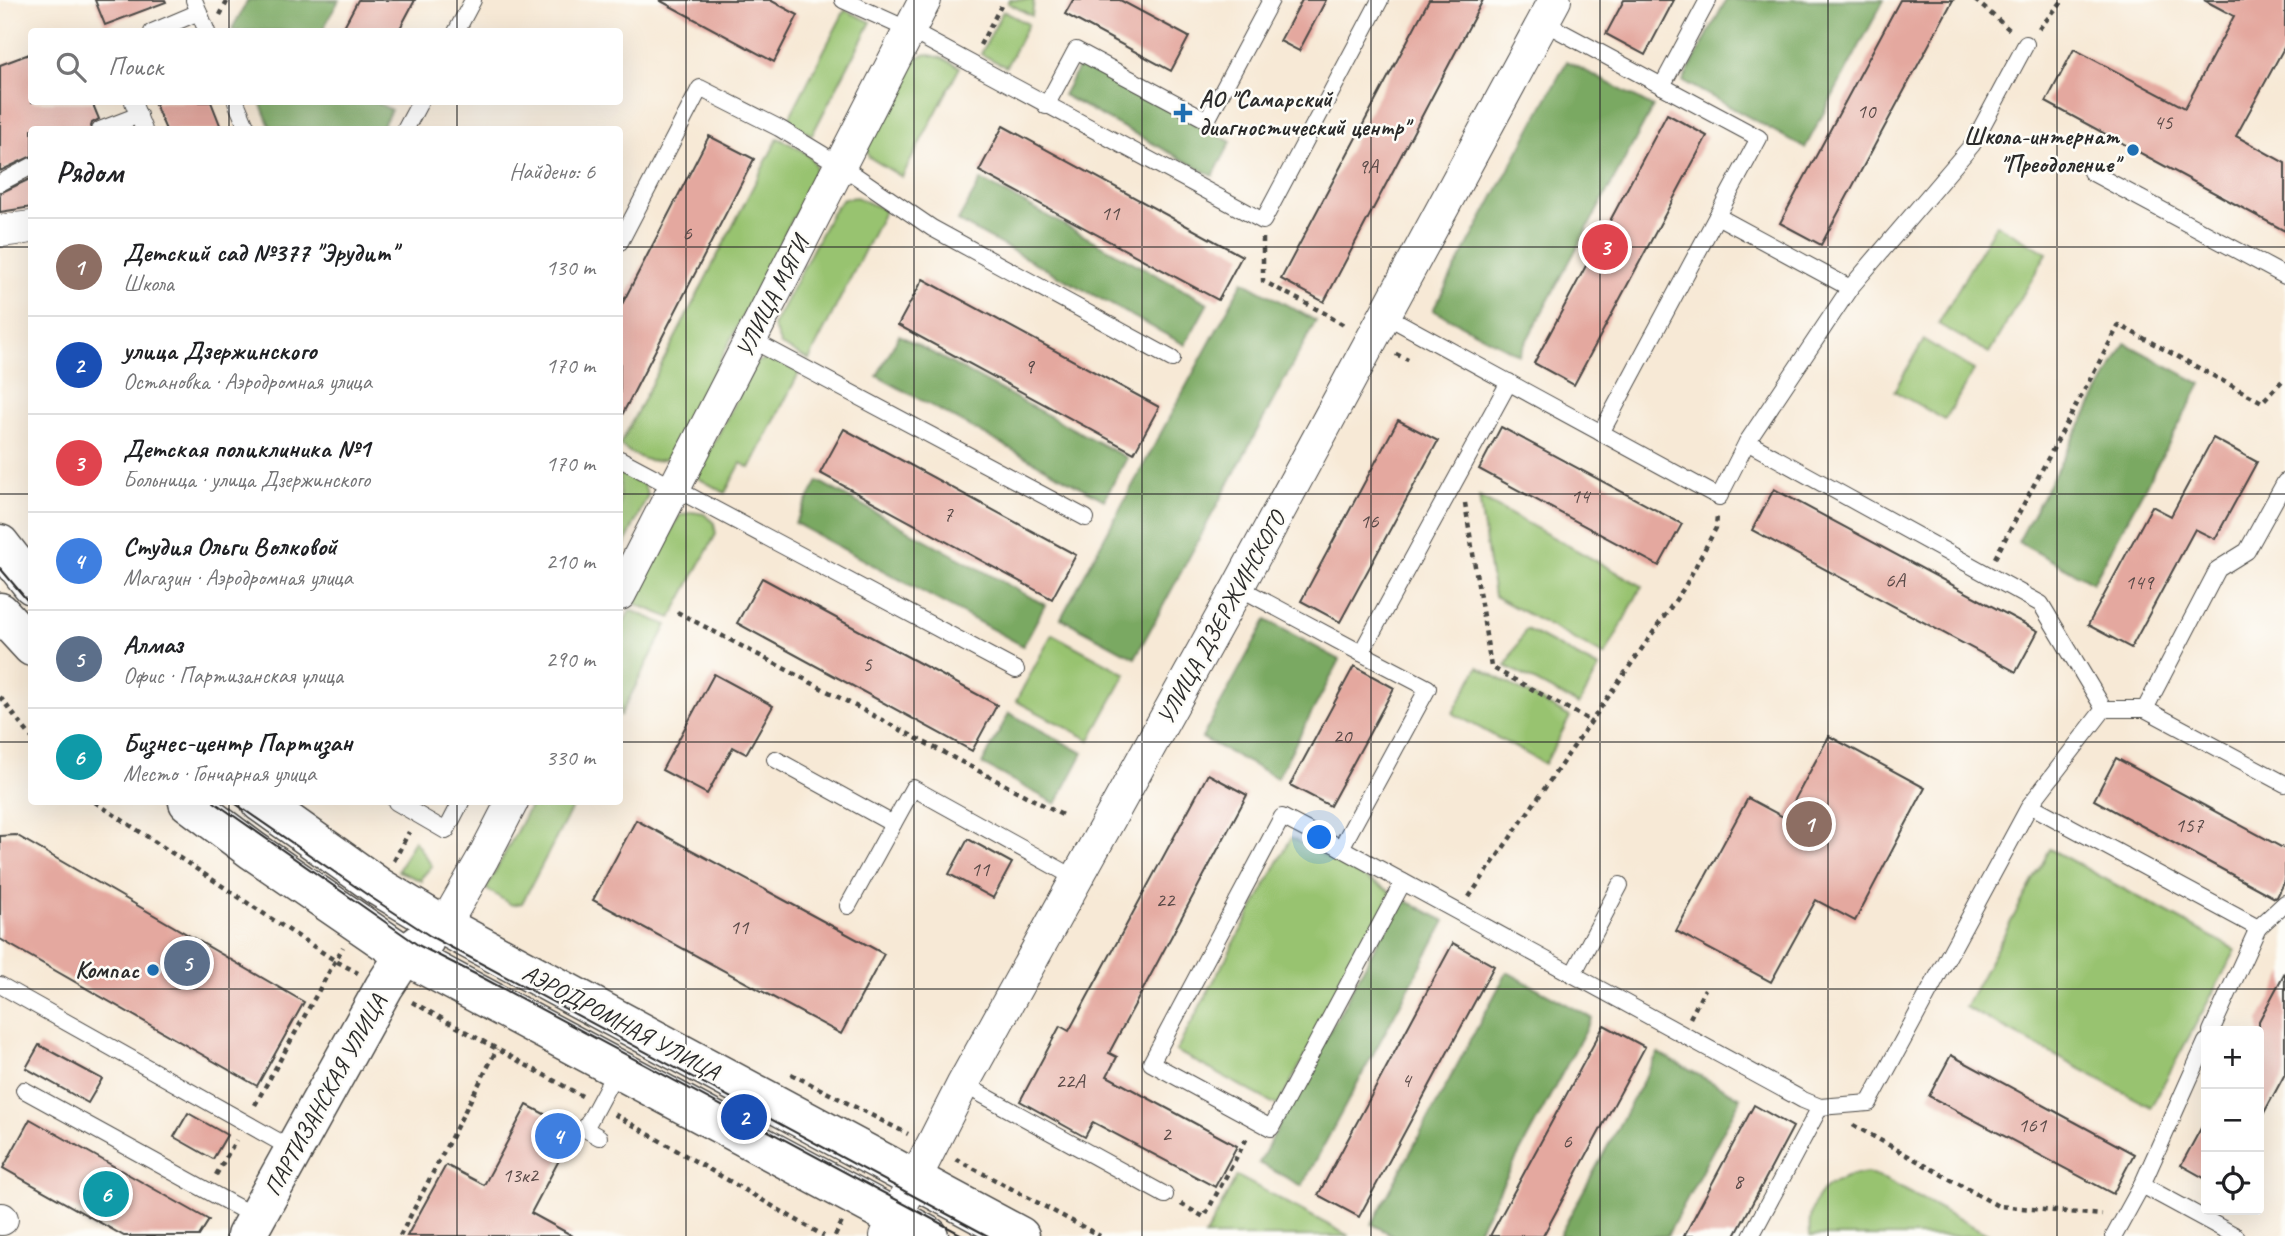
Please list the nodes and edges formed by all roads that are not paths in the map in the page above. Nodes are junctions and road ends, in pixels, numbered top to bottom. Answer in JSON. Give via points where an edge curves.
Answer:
{"nodes":[{"id":1,"x":473,"y":0,"type":"edge"},
{"id":2,"x":844,"y":0,"type":"edge"},
{"id":3,"x":925,"y":0,"type":"edge"},
{"id":4,"x":1271,"y":0,"type":"edge"},
{"id":5,"x":1380,"y":0,"type":"edge"},
{"id":6,"x":1708,"y":0,"type":"edge"},
{"id":7,"x":197,"y":6,"type":"edge"},
{"id":8,"x":1549,"y":11,"type":"edge"},
{"id":9,"x":159,"y":28,"type":"edge"},
{"id":10,"x":205,"y":28,"type":"edge"},
{"id":11,"x":458,"y":28,"type":"edge"},
{"id":12,"x":909,"y":30,"type":"junction"},
{"id":13,"x":2026,"y":44,"type":"road end"},
{"id":14,"x":1662,"y":86,"type":"junction"},
{"id":15,"x":237,"y":105,"type":"edge"},
{"id":16,"x":418,"y":105,"type":"edge"},
{"id":17,"x":1046,"y":106,"type":"junction"},
{"id":18,"x":139,"y":115,"type":"edge"},
{"id":19,"x":110,"y":126,"type":"edge"},
{"id":20,"x":246,"y":126,"type":"edge"},
{"id":21,"x":407,"y":126,"type":"edge"},
{"id":22,"x":840,"y":165,"type":"junction"},
{"id":23,"x":28,"y":168,"type":"edge"},
{"id":24,"x":2091,"y":172,"type":"dead end"},
{"id":25,"x":0,"y":183,"type":"edge"},
{"id":26,"x":1717,"y":216,"type":"junction"},
{"id":27,"x":28,"y":228,"type":"edge"},
{"id":28,"x":0,"y":231,"type":"edge"},
{"id":29,"x":623,"y":236,"type":"edge"},
{"id":30,"x":2285,"y":276,"type":"edge"},
{"id":31,"x":1850,"y":288,"type":"junction"},
{"id":32,"x":1385,"y":315,"type":"junction"},
{"id":33,"x":750,"y":339,"type":"junction"},
{"id":34,"x":1172,"y":359,"type":"dead end"},
{"id":35,"x":1508,"y":383,"type":"junction"},
{"id":36,"x":1601,"y":433,"type":"junction"},
{"id":37,"x":1747,"y":442,"type":"junction"},
{"id":38,"x":623,"y":461,"type":"edge"},
{"id":39,"x":2285,"y":482,"type":"edge"},
{"id":40,"x":674,"y":487,"type":"junction"},
{"id":41,"x":1086,"y":518,"type":"dead end"},
{"id":42,"x":1238,"y":587,"type":"junction"},
{"id":43,"x":623,"y":588,"type":"edge"},
{"id":44,"x":0,"y":612,"type":"edge"},
{"id":45,"x":28,"y":643,"type":"edge"},
{"id":46,"x":1361,"y":653,"type":"junction"},
{"id":47,"x":1016,"y":670,"type":"dead end"},
{"id":48,"x":2104,"y":709,"type":"junction"},
{"id":49,"x":2145,"y":709,"type":"junction"},
{"id":50,"x":775,"y":759,"type":"dead end"},
{"id":51,"x":2285,"y":784,"type":"edge"},
{"id":52,"x":192,"y":805,"type":"edge"},
{"id":53,"x":264,"y":805,"type":"edge"},
{"id":54,"x":401,"y":805,"type":"edge"},
{"id":55,"x":459,"y":805,"type":"edge"},
{"id":56,"x":510,"y":805,"type":"edge"},
{"id":57,"x":2030,"y":805,"type":"junction"},
{"id":58,"x":893,"y":824,"type":"junction"},
{"id":59,"x":1341,"y":848,"type":"junction"},
{"id":60,"x":1077,"y":879,"type":"junction"},
{"id":61,"x":1404,"y":882,"type":"junction"},
{"id":62,"x":1620,"y":885,"type":"dead end"},
{"id":63,"x":2285,"y":903,"type":"edge"},
{"id":64,"x":848,"y":906,"type":"dead end"},
{"id":65,"x":444,"y":926,"type":"junction"},
{"id":66,"x":2258,"y":928,"type":"junction"},
{"id":67,"x":405,"y":954,"type":"junction"},
{"id":68,"x":1573,"y":974,"type":"junction"},
{"id":69,"x":0,"y":985,"type":"edge"},
{"id":70,"x":2213,"y":1026,"type":"edge"},
{"id":71,"x":2201,"y":1053,"type":"edge"},
{"id":72,"x":617,"y":1069,"type":"junction"},
{"id":73,"x":963,"y":1084,"type":"junction"},
{"id":74,"x":24,"y":1090,"type":"dead end"},
{"id":75,"x":1820,"y":1107,"type":"junction"},
{"id":76,"x":599,"y":1137,"type":"dead end"},
{"id":77,"x":294,"y":1150,"type":"junction"},
{"id":78,"x":916,"y":1180,"type":"junction"},
{"id":79,"x":2142,"y":1185,"type":"junction"},
{"id":80,"x":1165,"y":1195,"type":"road end"},
{"id":81,"x":251,"y":1227,"type":"edge"},
{"id":82,"x":904,"y":1230,"type":"edge"},
{"id":83,"x":1020,"y":1236,"type":"edge"},
{"id":84,"x":1751,"y":1236,"type":"edge"},
{"id":85,"x":2114,"y":1236,"type":"edge"},
{"id":86,"x":2236,"y":1236,"type":"edge"}],
"edges":[{"from":1,"to":11,"type":"lane"},
{"from":2,"to":12,"type":"lane"},
{"from":3,"to":12,"type":"street","name":"УЛИЦА МЯГИ"},
{"from":4,"to":17,"type":"lane","via":[[1207,120],[1076,50]]},
{"from":5,"to":17,"type":"lane","via":[[1262,220]]},
{"from":6,"to":14,"type":"lane"},
{"from":7,"to":9,"type":"lane"},
{"from":7,"to":10,"type":"lane"},
{"from":8,"to":14,"type":"lane"},
{"from":8,"to":32,"type":"street","name":"УЛИЦА ДЗЕРЖИНСКОГО"},
{"from":12,"to":17,"type":"lane"},
{"from":12,"to":22,"type":"street","name":"УЛИЦА МЯГИ"},
{"from":13,"to":31,"type":"lane","via":[[1972,145]]},
{"from":14,"to":26,"type":"lane","via":[[1759,138]]},
{"from":15,"to":20,"type":"lane"},
{"from":16,"to":21,"type":"lane"},
{"from":18,"to":19,"type":"lane"},
{"from":22,"to":29,"type":"lane","via":[[700,89]]},
{"from":22,"to":33,"type":"street","name":"УЛИЦА МЯГИ"},
{"from":22,"to":34,"type":"lane","via":[[932,228]]},
{"from":23,"to":25,"type":"lane"},
{"from":24,"to":30,"type":"lane"},
{"from":26,"to":31,"type":"lane"},
{"from":26,"to":36,"type":"lane"},
{"from":27,"to":28,"type":"street"},
{"from":31,"to":37,"type":"lane"},
{"from":32,"to":35,"type":"lane"},
{"from":32,"to":42,"type":"street","name":"УЛИЦА ДЗЕРЖИНСКОГО"},
{"from":33,"to":40,"type":"street","name":"УЛИЦА МЯГИ"},
{"from":33,"to":41,"type":"lane"},
{"from":35,"to":36,"type":"lane"},
{"from":35,"to":46,"type":"lane"},
{"from":36,"to":37,"type":"lane","via":[[1719,497]]},
{"from":37,"to":48,"type":"lane","via":[[2041,604]]},
{"from":38,"to":40,"type":"lane"},
{"from":39,"to":49,"type":"lane","via":[[2247,551],[2218,569]]},
{"from":40,"to":43,"type":"street","name":"УЛИЦА МЯГИ"},
{"from":40,"to":47,"type":"lane"},
{"from":42,"to":46,"type":"lane"},
{"from":42,"to":60,"type":"street","name":"УЛИЦА ДЗЕРЖИНСКОГО"},
{"from":44,"to":45,"type":"street"},
{"from":46,"to":59,"type":"lane","via":[[1428,688]]},
{"from":48,"to":49,"type":"lane"},
{"from":48,"to":57,"type":"lane"},
{"from":49,"to":51,"type":"lane"},
{"from":50,"to":58,"type":"lane"},
{"from":52,"to":67,"type":"street"},
{"from":53,"to":65,"type":"street","via":[[379,887]]},
{"from":54,"to":55,"type":"lane","via":[[446,831]]},
{"from":56,"to":65,"type":"street"},
{"from":57,"to":66,"type":"lane"},
{"from":57,"to":75,"type":"lane","via":[[1869,1103]]},
{"from":58,"to":60,"type":"lane","via":[[912,788]]},
{"from":58,"to":64,"type":"lane"},
{"from":59,"to":61,"type":"lane"},
{"from":59,"to":61,"type":"lane","via":[[1282,817],[1151,1063],[1270,1128]]},
{"from":60,"to":73,"type":"street","name":"УЛИЦА ДЗЕРЖИНСКОГО"},
{"from":61,"to":68,"type":"lane"},
{"from":62,"to":68,"type":"lane"},
{"from":63,"to":66,"type":"lane"},
{"from":65,"to":67,"type":"street","name":"ПАРТИЗАНСКАЯ УЛИЦА"},
{"from":65,"to":78,"type":"street","name":"АЭРОДРОМНАЯ УЛИЦА"},
{"from":66,"to":70,"type":"lane"},
{"from":67,"to":72,"type":"street","name":"АЭРОДРОМНАЯ УЛИЦА"},
{"from":67,"to":77,"type":"street","name":"ПАРТИЗАНСКАЯ УЛИЦА"},
{"from":68,"to":75,"type":"lane"},
{"from":69,"to":77,"type":"lane"},
{"from":71,"to":79,"type":"lane"},
{"from":72,"to":76,"type":"lane","via":[[585,1129]]},
{"from":72,"to":82,"type":"street","name":"АЭРОДРОМНАЯ УЛИЦА"},
{"from":73,"to":78,"type":"street","name":"УЛИЦА ДЗЕРЖИНСКОГО"},
{"from":73,"to":80,"type":"lane"},
{"from":74,"to":81,"type":"lane","via":[[223,1200]]},
{"from":75,"to":84,"type":"lane"},
{"from":77,"to":81,"type":"street","name":"ПАРТИЗАНСКАЯ УЛИЦА"},
{"from":78,"to":82,"type":"street","name":"УЛИЦА ДЗЕРЖИНСКОГО"},
{"from":78,"to":83,"type":"street","name":"АЭРОДРОМНАЯ УЛИЦА"},
{"from":79,"to":85,"type":"lane"},
{"from":79,"to":86,"type":"lane"}]}
